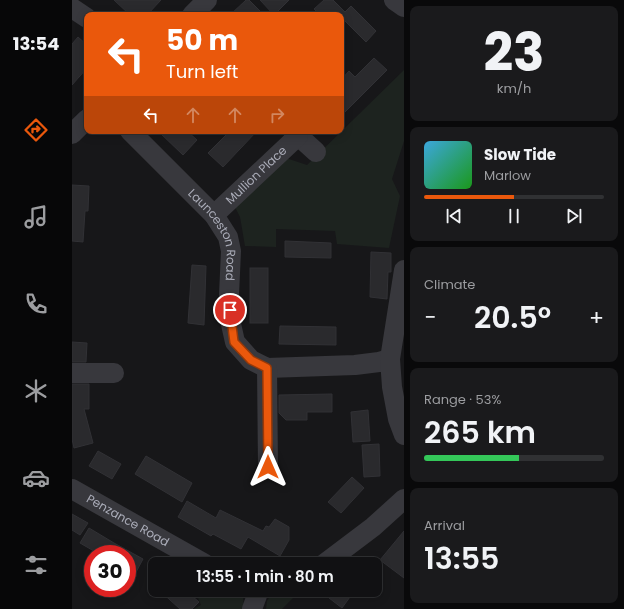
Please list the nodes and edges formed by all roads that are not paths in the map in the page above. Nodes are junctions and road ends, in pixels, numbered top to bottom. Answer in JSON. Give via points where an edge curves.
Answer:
{"nodes":[{"id":1,"x":207,"y":0,"type":"edge"},
{"id":2,"x":394,"y":0,"type":"edge"},
{"id":3,"x":404,"y":7,"type":"edge"},
{"id":4,"x":72,"y":8,"type":"edge"},
{"id":5,"x":195,"y":12,"type":"edge"},
{"id":6,"x":84,"y":16,"type":"edge"},
{"id":7,"x":84,"y":122,"type":"edge"},
{"id":8,"x":72,"y":134,"type":"edge"},
{"id":9,"x":133,"y":134,"type":"edge"},
{"id":10,"x":296,"y":134,"type":"edge"},
{"id":11,"x":316,"y":152,"type":"dead end"},
{"id":12,"x":214,"y":215,"type":"junction"},
{"id":13,"x":404,"y":270,"type":"edge"},
{"id":14,"x":390,"y":359,"type":"junction"},
{"id":15,"x":267,"y":368,"type":"junction"},
{"id":16,"x":72,"y":373,"type":"edge"},
{"id":17,"x":114,"y":373,"type":"dead end"},
{"id":18,"x":404,"y":435,"type":"edge"},
{"id":19,"x":268,"y":467,"type":"dead end"},
{"id":20,"x":72,"y":489,"type":"edge"},
{"id":21,"x":404,"y":499,"type":"edge"},
{"id":22,"x":192,"y":557,"type":"edge"},
{"id":23,"x":333,"y":557,"type":"edge"},
{"id":24,"x":256,"y":597,"type":"edge"},
{"id":25,"x":252,"y":609,"type":"edge"}],
"edges":[{"from":1,"to":5,"type":"street"},
{"from":2,"to":3,"type":"street"},
{"from":4,"to":6,"type":"street"},
{"from":7,"to":8,"type":"street"},
{"from":9,"to":12,"type":"street","name":"Launceston Road"},
{"from":10,"to":11,"type":"street","name":"Mullion Place"},
{"from":10,"to":12,"type":"street","name":"Mullion Place"},
{"from":12,"to":15,"type":"street","name":"Launceston Road","via":[[228,236],[231,251],[229,295],[234,342],[251,360]]},
{"from":13,"to":14,"type":"street"},
{"from":14,"to":15,"type":"street","via":[[355,365]]},
{"from":14,"to":18,"type":"street","via":[[392,387]]},
{"from":15,"to":19,"type":"street"},
{"from":16,"to":17,"type":"street"},
{"from":20,"to":22,"type":"street","name":"Penzance Road"},
{"from":21,"to":23,"type":"street"},
{"from":24,"to":25,"type":"street"}]}
